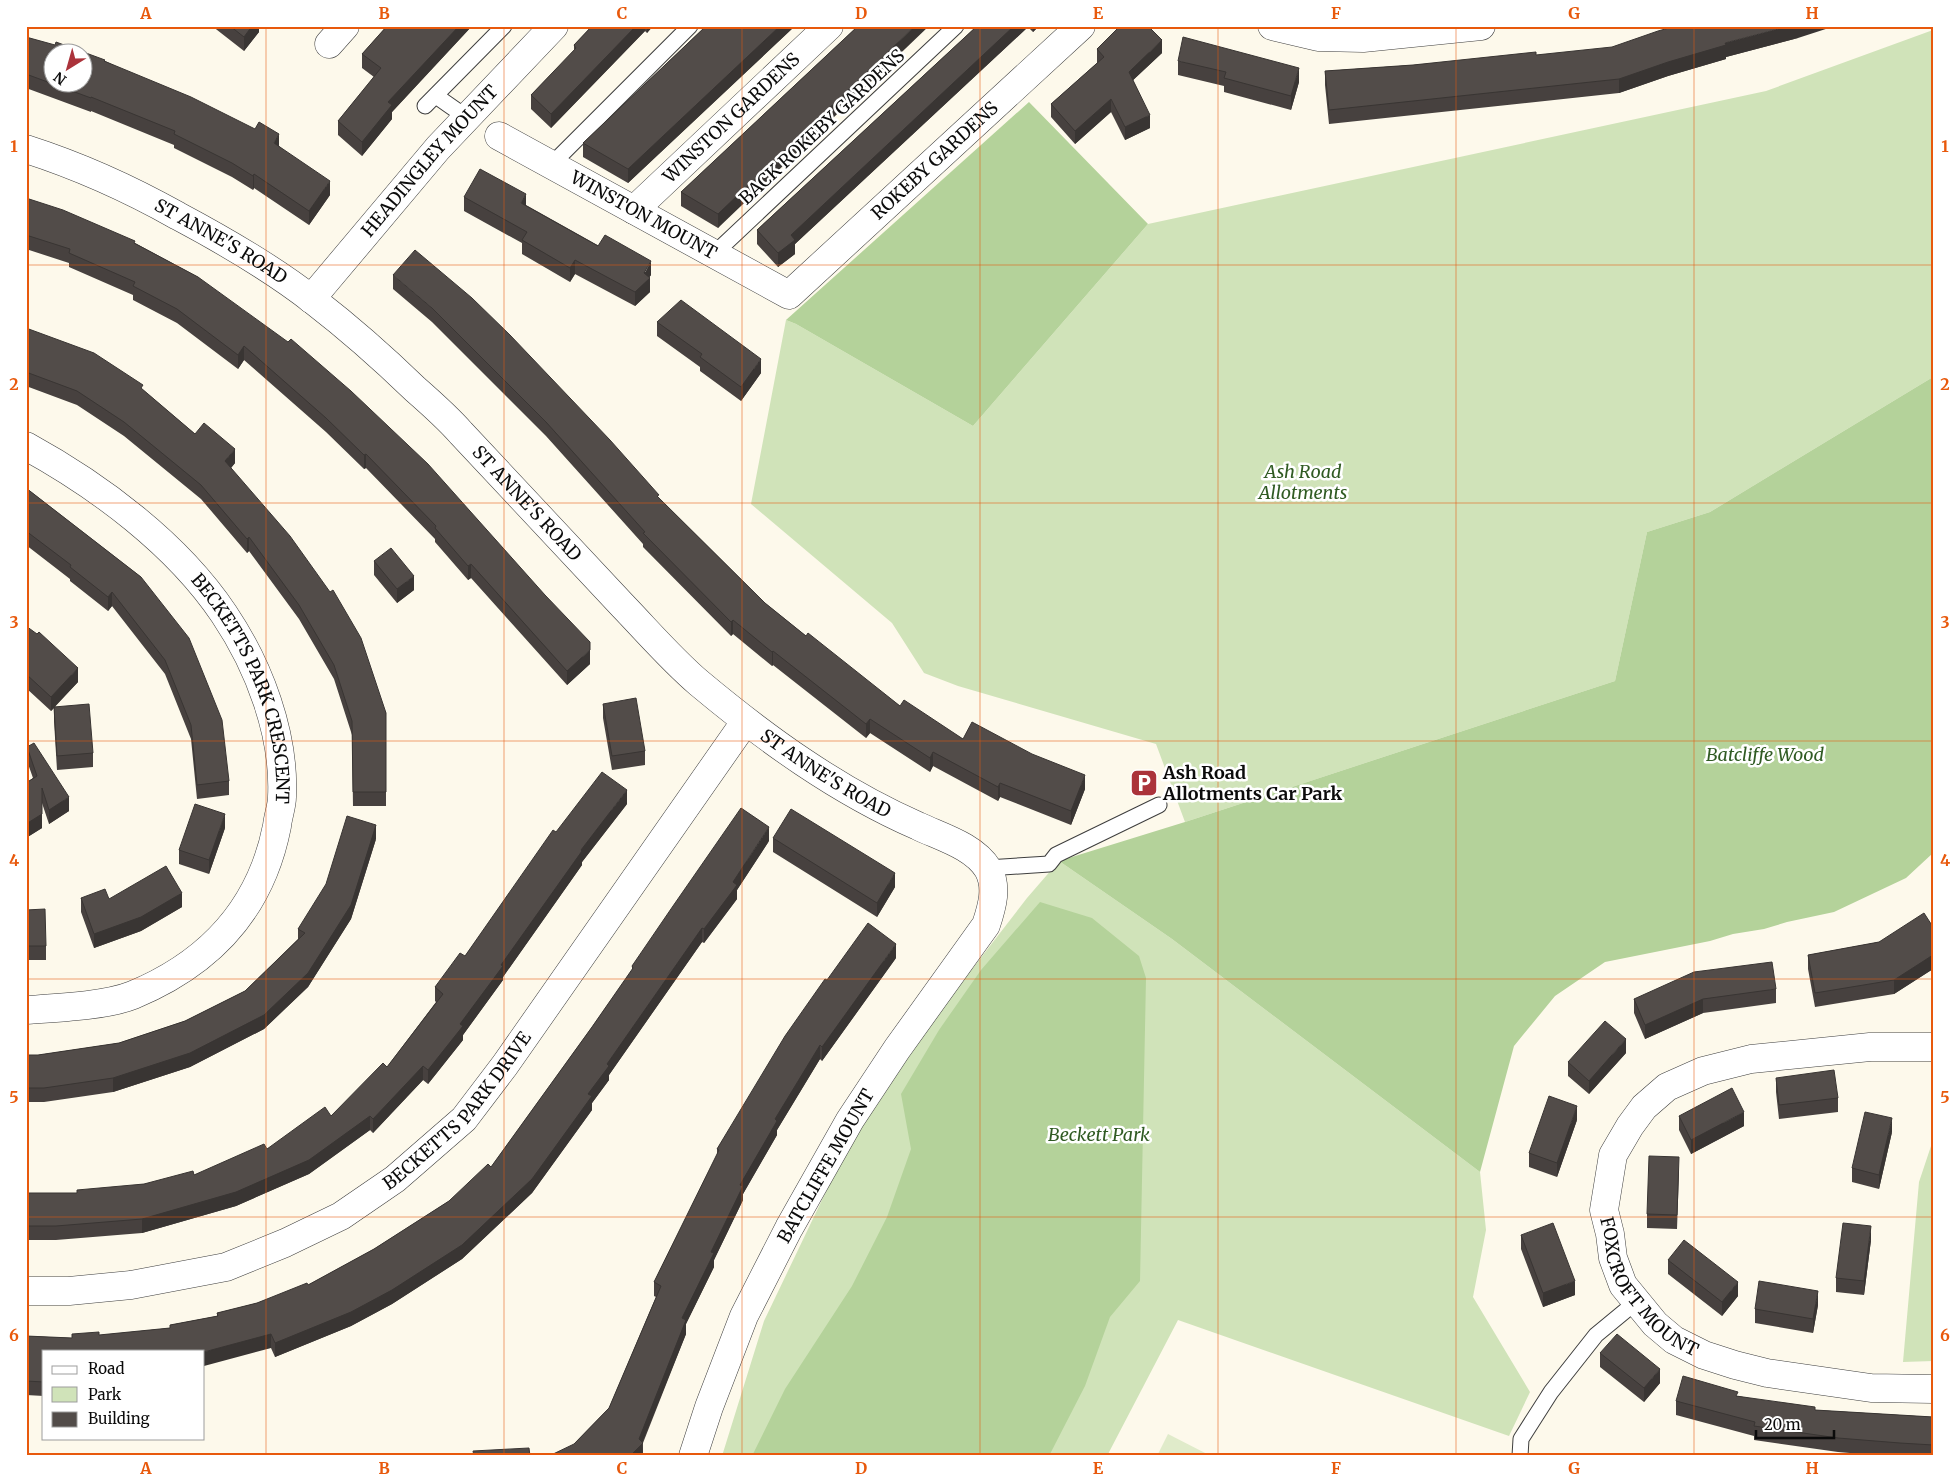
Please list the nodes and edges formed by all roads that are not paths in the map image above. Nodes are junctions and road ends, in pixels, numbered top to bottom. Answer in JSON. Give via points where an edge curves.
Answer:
{"nodes":[{"id":1,"x":504,"y":26,"type":"edge"},
{"id":2,"x":554,"y":26,"type":"edge"},
{"id":3,"x":690,"y":26,"type":"edge"},
{"id":4,"x":829,"y":26,"type":"edge"},
{"id":5,"x":956,"y":26,"type":"edge"},
{"id":6,"x":1081,"y":26,"type":"edge"},
{"id":7,"x":1482,"y":26,"type":"edge"},
{"id":8,"x":1284,"y":28,"type":"edge"},
{"id":9,"x":466,"y":117,"type":"junction"},
{"id":10,"x":499,"y":136,"type":"dead end"},
{"id":11,"x":26,"y":150,"type":"edge"},
{"id":12,"x":551,"y":165,"type":"junction"},
{"id":13,"x":634,"y":210,"type":"junction"},
{"id":14,"x":714,"y":254,"type":"junction"},
{"id":15,"x":789,"y":295,"type":"joint"},
{"id":16,"x":312,"y":299,"type":"junction"},
{"id":17,"x":26,"y":446,"type":"edge"},
{"id":18,"x":745,"y":722,"type":"junction"},
{"id":19,"x":1159,"y":805,"type":"dead end"},
{"id":20,"x":987,"y":868,"type":"junction"},
{"id":21,"x":26,"y":1010,"type":"edge"},
{"id":22,"x":1933,"y":1047,"type":"edge"},
{"id":23,"x":26,"y":1292,"type":"edge"},
{"id":24,"x":1636,"y":1302,"type":"junction"},
{"id":25,"x":1933,"y":1389,"type":"edge"},
{"id":26,"x":693,"y":1456,"type":"edge"},
{"id":27,"x":1520,"y":1456,"type":"edge"}],
"edges":[{"from":1,"to":9,"type":"lane","via":[[431,101]]},
{"from":2,"to":9,"type":"street","name":"HEADINGLEY MOUNT"},
{"from":3,"to":12,"type":"lane"},
{"from":4,"to":13,"type":"street","name":"WINSTON GARDENS"},
{"from":5,"to":14,"type":"lane","name":"BACK ROKEBY GARDENS"},
{"from":6,"to":15,"type":"street","name":"ROKEBY GARDENS"},
{"from":7,"to":8,"type":"street","via":[[1363,38],[1318,37]]},
{"from":9,"to":16,"type":"street","name":"HEADINGLEY MOUNT"},
{"from":10,"to":12,"type":"street","name":"WINSTON MOUNT"},
{"from":11,"to":16,"type":"street","name":"ST ANNE'S ROAD","via":[[50,156],[133,191],[231,245]]},
{"from":12,"to":13,"type":"street","name":"WINSTON MOUNT"},
{"from":13,"to":14,"type":"street","name":"WINSTON MOUNT"},
{"from":14,"to":15,"type":"street","name":"WINSTON MOUNT"},
{"from":16,"to":18,"type":"street","name":"ST ANNE'S ROAD","via":[[383,358],[458,429],[691,676]]},
{"from":17,"to":21,"type":"street","name":"BECKETTS PARK CRESCENT","via":[[88,485],[168,547],[223,612],[261,685],[281,766],[282,798],[265,868],[249,901],[232,927],[201,956],[168,978],[131,996],[93,1004]]},
{"from":18,"to":20,"type":"street","name":"ST ANNE'S ROAD","via":[[796,758],[888,813],[959,845]]},
{"from":18,"to":23,"type":"street","name":"BECKETTS PARK DRIVE","via":[[464,1119],[395,1179],[341,1216],[226,1267],[131,1285]]},
{"from":19,"to":20,"type":"lane","via":[[1056,855],[1049,864]]},
{"from":20,"to":26,"type":"street","name":"BATCLIFFE MOUNT","via":[[992,881],[991,912],[980,934],[850,1120],[789,1228],[744,1316]]},
{"from":22,"to":24,"type":"street","name":"FOXCROFT MOUNT","via":[[1870,1047],[1751,1059],[1703,1070],[1667,1087],[1644,1107],[1618,1147],[1606,1190],[1604,1210],[1613,1258],[1623,1285]]},
{"from":24,"to":25,"type":"street","name":"FOXCROFT MOUNT","via":[[1674,1340],[1734,1365],[1871,1388]]},
{"from":24,"to":27,"type":"lane","via":[[1596,1335],[1551,1392],[1521,1439]]}]}
